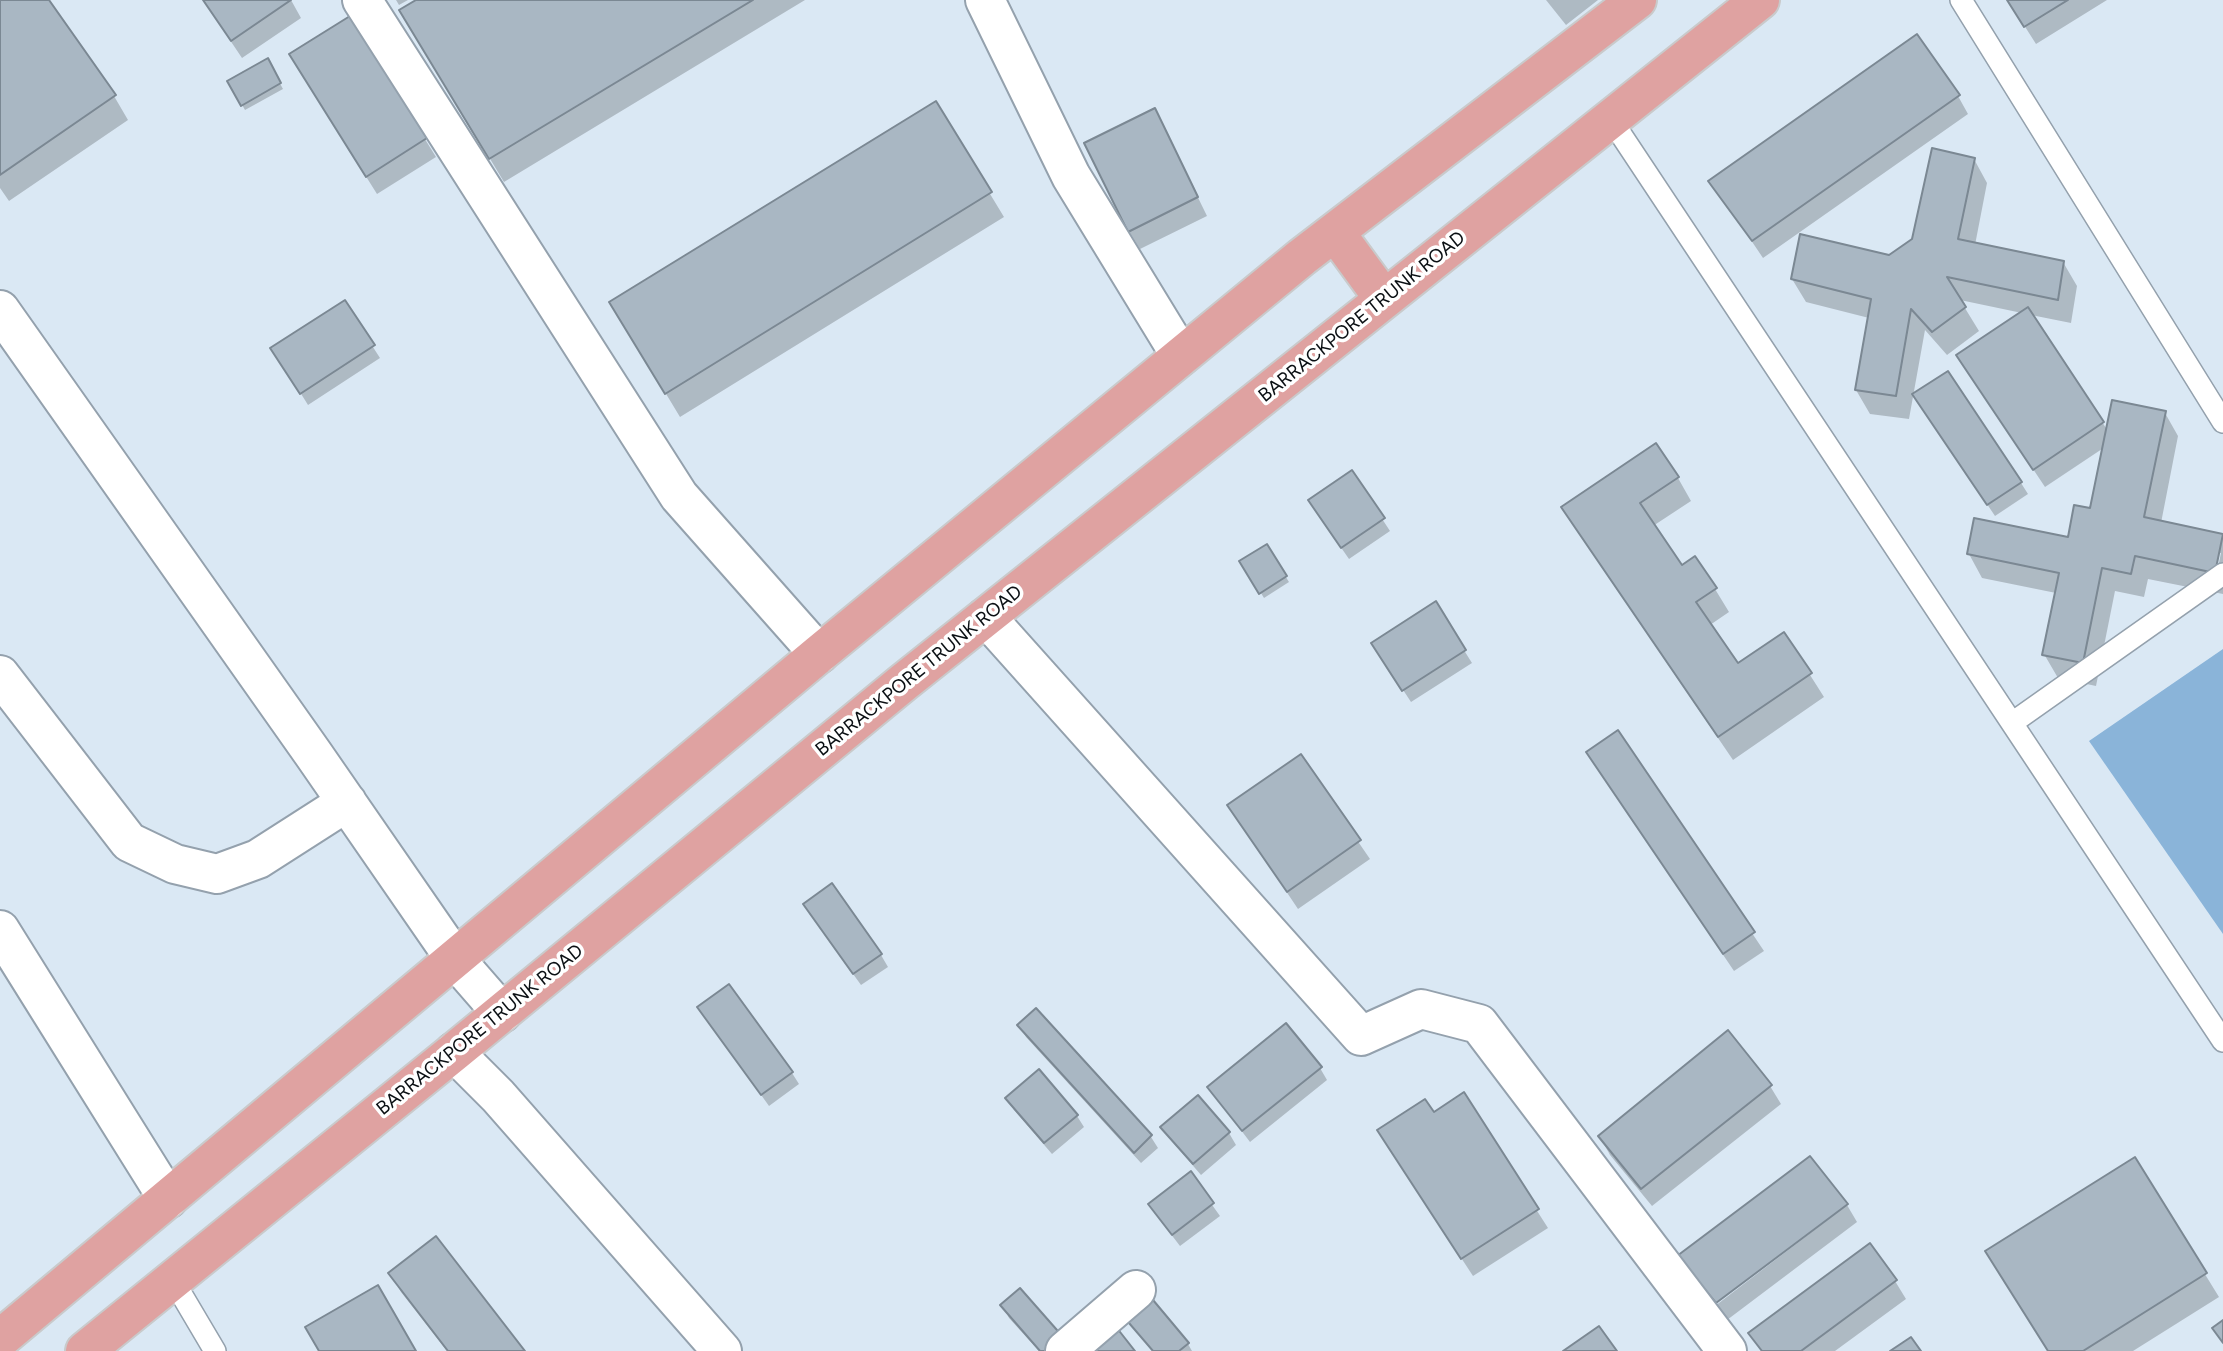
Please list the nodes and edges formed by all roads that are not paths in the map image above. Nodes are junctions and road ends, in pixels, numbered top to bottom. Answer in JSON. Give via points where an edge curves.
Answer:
{"nodes":[{"id":1,"x":362,"y":0,"type":"edge"},
{"id":2,"x":985,"y":0,"type":"edge"},
{"id":3,"x":1637,"y":0,"type":"edge"},
{"id":4,"x":1760,"y":0,"type":"edge"},
{"id":5,"x":1961,"y":0,"type":"edge"},
{"id":6,"x":1610,"y":118,"type":"junction"},
{"id":7,"x":1335,"y":232,"type":"junction"},
{"id":8,"x":1384,"y":299,"type":"junction"},
{"id":9,"x":0,"y":310,"type":"edge"},
{"id":10,"x":1181,"y":356,"type":"junction"},
{"id":11,"x":2223,"y":422,"type":"edge"},
{"id":12,"x":2223,"y":574,"type":"edge"},
{"id":13,"x":986,"y":617,"type":"junction"},
{"id":14,"x":819,"y":654,"type":"junction"},
{"id":15,"x":0,"y":675,"type":"edge"},
{"id":16,"x":2012,"y":723,"type":"junction"},
{"id":17,"x":347,"y":802,"type":"junction"},
{"id":18,"x":0,"y":930,"type":"edge"},
{"id":19,"x":455,"y":959,"type":"junction"},
{"id":20,"x":502,"y":1013,"type":"junction"},
{"id":21,"x":2223,"y":1041,"type":"edge"},
{"id":22,"x":454,"y":1052,"type":"junction"},
{"id":23,"x":168,"y":1199,"type":"junction"},
{"id":24,"x":173,"y":1280,"type":"junction"},
{"id":25,"x":1136,"y":1290,"type":"dead end"},
{"id":26,"x":0,"y":1339,"type":"edge"},
{"id":27,"x":85,"y":1351,"type":"edge"},
{"id":28,"x":215,"y":1351,"type":"edge"},
{"id":29,"x":722,"y":1351,"type":"edge"},
{"id":30,"x":1065,"y":1351,"type":"edge"},
{"id":31,"x":1727,"y":1351,"type":"edge"}],
"edges":[{"from":1,"to":14,"type":"street","via":[[679,496]]},
{"from":2,"to":10,"type":"street","via":[[1071,176]]},
{"from":3,"to":7,"type":"main road"},
{"from":4,"to":6,"type":"main road","name":"BARRACKPORE TRUNK ROAD"},
{"from":5,"to":11,"type":"lane"},
{"from":6,"to":8,"type":"main road","name":"BARRACKPORE TRUNK ROAD"},
{"from":6,"to":16,"type":"lane"},
{"from":7,"to":8,"type":"main road"},
{"from":7,"to":10,"type":"main road"},
{"from":8,"to":13,"type":"main road","name":"BARRACKPORE TRUNK ROAD"},
{"from":9,"to":17,"type":"street"},
{"from":10,"to":14,"type":"main road"},
{"from":12,"to":16,"type":"lane"},
{"from":13,"to":20,"type":"main road","name":"BARRACKPORE TRUNK ROAD"},
{"from":13,"to":31,"type":"street","via":[[1360,1036],[1421,1009],[1479,1024]]},
{"from":14,"to":19,"type":"main road"},
{"from":15,"to":17,"type":"street","via":[[130,842],[174,864],[217,874],[227,871],[258,859]]},
{"from":16,"to":21,"type":"lane"},
{"from":17,"to":19,"type":"street"},
{"from":18,"to":23,"type":"street"},
{"from":19,"to":20,"type":"street"},
{"from":19,"to":23,"type":"main road"},
{"from":20,"to":22,"type":"main road","name":"BARRACKPORE TRUNK ROAD"},
{"from":22,"to":24,"type":"main road","name":"BARRACKPORE TRUNK ROAD"},
{"from":22,"to":29,"type":"street"},
{"from":23,"to":26,"type":"main road"},
{"from":24,"to":27,"type":"main road","name":"BARRACKPORE TRUNK ROAD"},
{"from":24,"to":28,"type":"lane"},
{"from":25,"to":30,"type":"street"}]}
